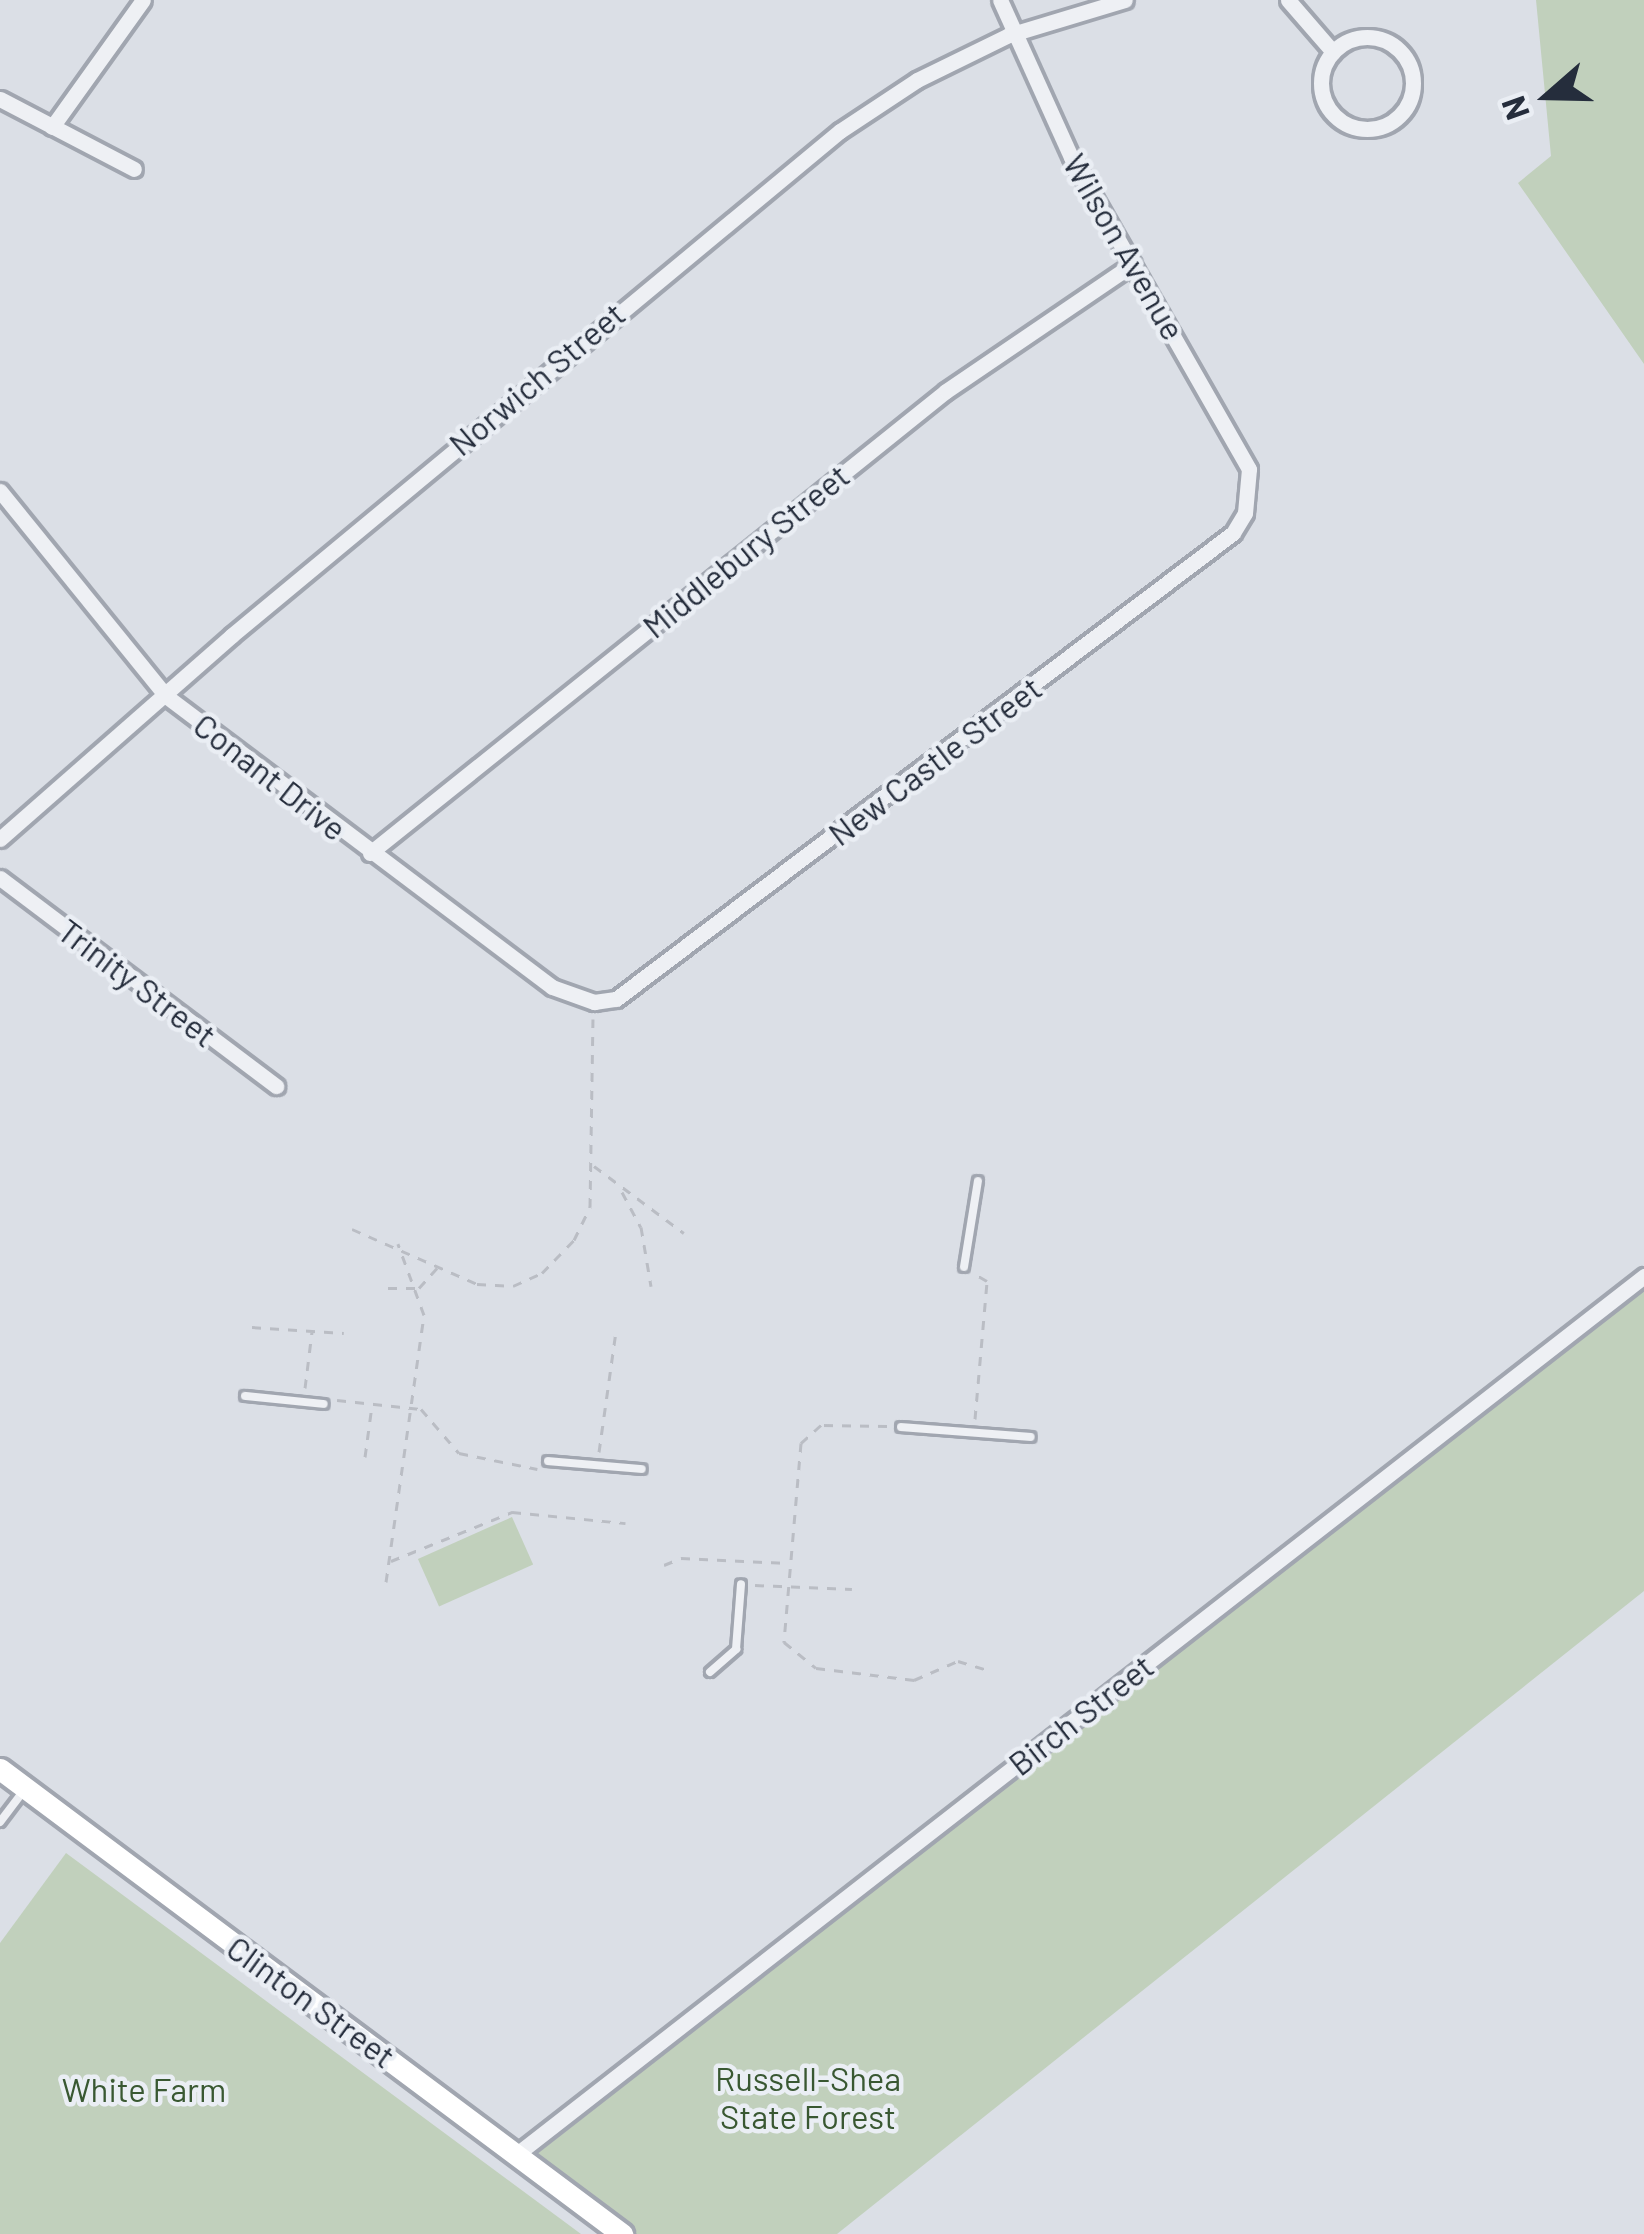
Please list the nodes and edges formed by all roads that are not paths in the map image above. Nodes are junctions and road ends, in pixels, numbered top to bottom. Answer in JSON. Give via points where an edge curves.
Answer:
{"nodes":[{"id":1,"x":143,"y":0,"type":"edge"},
{"id":2,"x":1000,"y":0,"type":"edge"},
{"id":3,"x":1125,"y":0,"type":"edge"},
{"id":4,"x":1288,"y":0,"type":"edge"},
{"id":5,"x":1009,"y":35,"type":"junction"},
{"id":6,"x":1334,"y":52,"type":"junction"},
{"id":7,"x":0,"y":99,"type":"edge"},
{"id":8,"x":52,"y":127,"type":"junction"},
{"id":9,"x":134,"y":169,"type":"dead end"},
{"id":10,"x":1133,"y":264,"type":"junction"},
{"id":11,"x":0,"y":491,"type":"edge"},
{"id":12,"x":1250,"y":491,"type":"joint"},
{"id":13,"x":166,"y":696,"type":"junction"},
{"id":14,"x":0,"y":839,"type":"edge"},
{"id":15,"x":370,"y":853,"type":"junction"},
{"id":16,"x":0,"y":878,"type":"edge"},
{"id":17,"x":594,"y":1001,"type":"joint"},
{"id":18,"x":276,"y":1086,"type":"dead end"},
{"id":19,"x":978,"y":1181,"type":"dead end"},
{"id":20,"x":964,"y":1267,"type":"road end"},
{"id":21,"x":1644,"y":1276,"type":"edge"},
{"id":22,"x":245,"y":1396,"type":"dead end"},
{"id":23,"x":324,"y":1404,"type":"road end"},
{"id":24,"x":901,"y":1427,"type":"road end"},
{"id":25,"x":1031,"y":1437,"type":"dead end"},
{"id":26,"x":548,"y":1461,"type":"road end"},
{"id":27,"x":643,"y":1469,"type":"dead end"},
{"id":28,"x":741,"y":1584,"type":"dead end"},
{"id":29,"x":710,"y":1672,"type":"dead end"},
{"id":30,"x":0,"y":1769,"type":"edge"},
{"id":31,"x":26,"y":1788,"type":"junction"},
{"id":32,"x":0,"y":1822,"type":"edge"},
{"id":33,"x":518,"y":2154,"type":"junction"},
{"id":34,"x":622,"y":2234,"type":"edge"}],
"edges":[{"from":1,"to":8,"type":"street"},
{"from":2,"to":5,"type":"street","name":"Wilson Avenue"},
{"from":3,"to":5,"type":"street","name":"Norwich Street"},
{"from":4,"to":6,"type":"street"},
{"from":5,"to":10,"type":"street","name":"Wilson Avenue"},
{"from":5,"to":13,"type":"street","name":"Norwich Street","via":[[916,80],[840,131]]},
{"from":6,"to":6,"type":"street","via":[[1322,78],[1338,118],[1365,129],[1404,111],[1413,82],[1402,53],[1360,38]]},
{"from":7,"to":8,"type":"street"},
{"from":8,"to":9,"type":"street"},
{"from":10,"to":12,"type":"street","name":"Wilson Avenue","via":[[1239,450]]},
{"from":10,"to":15,"type":"street","name":"Middlebury Street","via":[[946,391]]},
{"from":11,"to":13,"type":"street","name":"Conant Drive"},
{"from":12,"to":17,"type":"street","name":"New Castle Street","via":[[1233,533],[635,989]]},
{"from":13,"to":14,"type":"street","name":"Norwich Street"},
{"from":13,"to":15,"type":"street","name":"Conant Drive"},
{"from":15,"to":17,"type":"street","name":"Conant Drive","via":[[552,987]]},
{"from":16,"to":18,"type":"street","name":"Trinity Street"},
{"from":19,"to":20,"type":"lane"},
{"from":21,"to":33,"type":"street","name":"Birch Street"},
{"from":22,"to":23,"type":"lane"},
{"from":24,"to":25,"type":"lane"},
{"from":26,"to":27,"type":"lane"},
{"from":28,"to":29,"type":"lane","via":[[736,1649]]},
{"from":30,"to":31,"type":"main road","name":"Clinton Street"},
{"from":31,"to":32,"type":"lane"},
{"from":31,"to":33,"type":"main road","name":"Clinton Street"},
{"from":33,"to":34,"type":"main road","name":"Clinton Street"}]}
